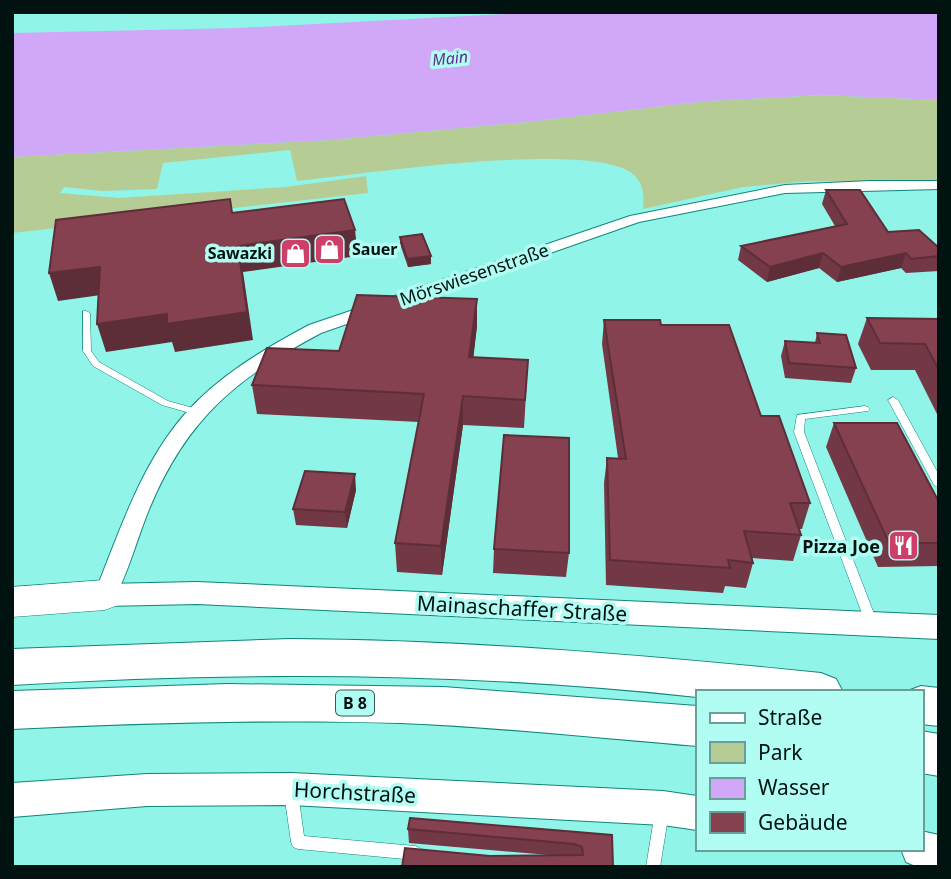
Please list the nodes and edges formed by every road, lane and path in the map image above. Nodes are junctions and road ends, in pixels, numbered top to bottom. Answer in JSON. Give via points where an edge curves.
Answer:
{"nodes":[{"id":1,"x":939,"y":185,"type":"edge"},
{"id":2,"x":86,"y":313,"type":"dead end"},
{"id":3,"x":894,"y":400,"type":"dead end"},
{"id":4,"x":865,"y":410,"type":"dead end"},
{"id":5,"x":197,"y":412,"type":"junction"},
{"id":6,"x":939,"y":485,"type":"edge"},
{"id":7,"x":105,"y":594,"type":"junction"},
{"id":8,"x":12,"y":602,"type":"edge"},
{"id":9,"x":872,"y":624,"type":"junction"},
{"id":10,"x":939,"y":627,"type":"edge"},
{"id":11,"x":12,"y":667,"type":"edge"},
{"id":12,"x":801,"y":690,"type":"edge"},
{"id":13,"x":12,"y":710,"type":"edge"},
{"id":14,"x":696,"y":726,"type":"edge"},
{"id":15,"x":291,"y":789,"type":"junction"},
{"id":16,"x":12,"y":800,"type":"edge"},
{"id":17,"x":663,"y":808,"type":"junction"},
{"id":18,"x":696,"y":813,"type":"edge"},
{"id":19,"x":435,"y":855,"type":"edge"},
{"id":20,"x":653,"y":867,"type":"edge"}],
"edges":[{"from":1,"to":5,"type":"street","name":"Mörswiesenstraße","via":[[785,189],[635,219],[315,329],[240,373]]},
{"from":2,"to":5,"type":"lane","via":[[87,351],[96,364],[165,403]]},
{"from":3,"to":6,"type":"lane"},
{"from":4,"to":9,"type":"lane","via":[[800,416],[799,432]]},
{"from":5,"to":7,"type":"street","name":"Mörswiesenstraße","via":[[162,459]]},
{"from":7,"to":8,"type":"main road"},
{"from":7,"to":9,"type":"street","name":"Mainaschaffer Straße","via":[[211,593]]},
{"from":9,"to":10,"type":"street","name":"Mainaschaffer Straße"},
{"from":11,"to":12,"type":"highway","via":[[151,658],[442,660]]},
{"from":13,"to":14,"type":"highway","number":"B 8","via":[[359,703],[567,713]]},
{"from":15,"to":16,"type":"street","name":"Horchstraße","via":[[147,790]]},
{"from":15,"to":17,"type":"street","name":"Horchstraße"},
{"from":15,"to":19,"type":"lane","via":[[298,842]]},
{"from":17,"to":18,"type":"street","name":"Horchstraße"},
{"from":17,"to":20,"type":"lane"}]}
